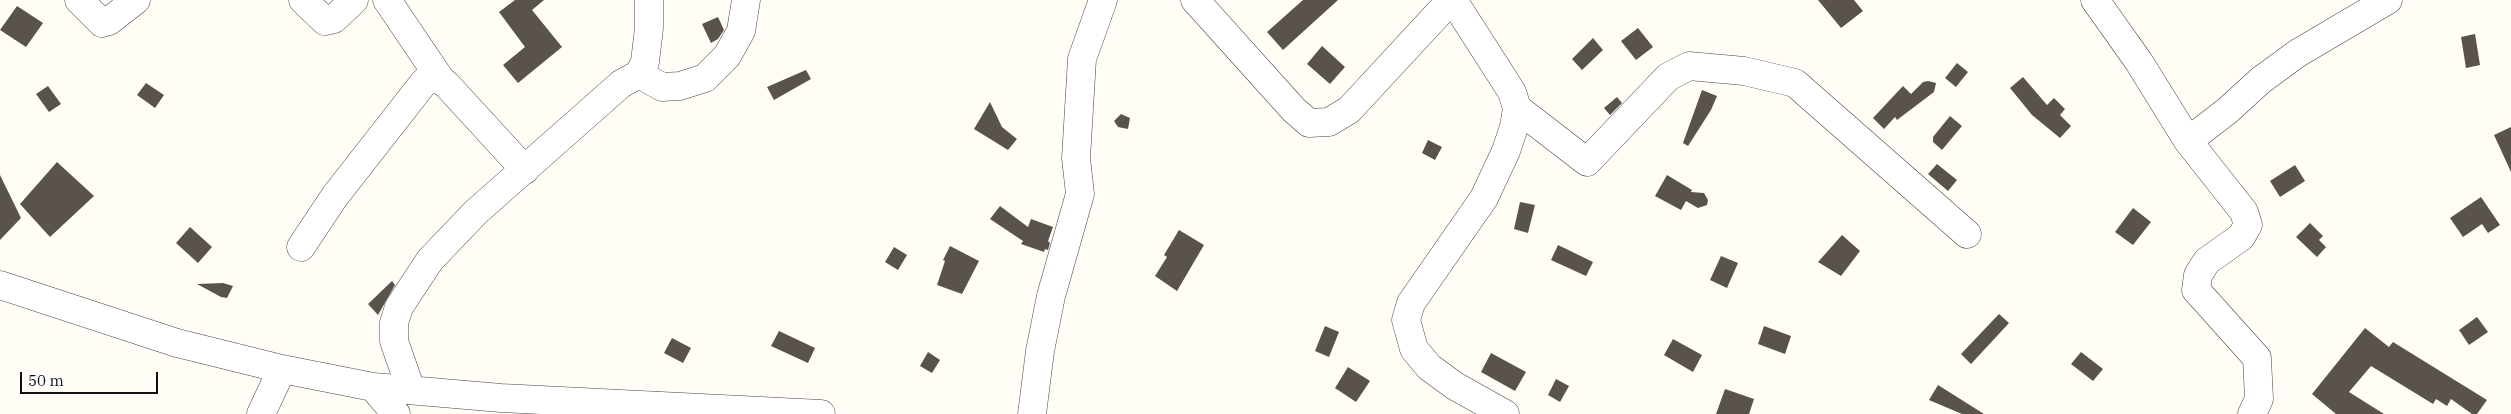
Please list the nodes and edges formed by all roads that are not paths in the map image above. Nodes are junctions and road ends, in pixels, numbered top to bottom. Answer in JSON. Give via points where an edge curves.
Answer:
{"nodes":[{"id":1,"x":79,"y":0,"type":"edge"},
{"id":2,"x":136,"y":0,"type":"edge"},
{"id":3,"x":303,"y":0,"type":"edge"},
{"id":4,"x":354,"y":0,"type":"edge"},
{"id":5,"x":387,"y":0,"type":"edge"},
{"id":6,"x":649,"y":0,"type":"edge"},
{"id":7,"x":746,"y":0,"type":"edge"},
{"id":8,"x":1103,"y":0,"type":"edge"},
{"id":9,"x":1195,"y":0,"type":"edge"},
{"id":10,"x":1452,"y":0,"type":"edge"},
{"id":11,"x":2095,"y":0,"type":"edge"},
{"id":12,"x":2388,"y":0,"type":"edge"},
{"id":13,"x":639,"y":74,"type":"junction"},
{"id":14,"x":441,"y":80,"type":"junction"},
{"id":15,"x":1517,"y":108,"type":"junction"},
{"id":16,"x":2188,"y":141,"type":"junction"},
{"id":17,"x":524,"y":170,"type":"junction"},
{"id":18,"x":1967,"y":234,"type":"dead end"},
{"id":19,"x":301,"y":247,"type":"dead end"},
{"id":20,"x":0,"y":285,"type":"edge"},
{"id":21,"x":282,"y":369,"type":"junction"},
{"id":22,"x":373,"y":387,"type":"junction"},
{"id":23,"x":411,"y":390,"type":"junction"},
{"id":24,"x":261,"y":414,"type":"edge"},
{"id":25,"x":396,"y":414,"type":"edge"},
{"id":26,"x":821,"y":414,"type":"edge"},
{"id":27,"x":1032,"y":414,"type":"edge"},
{"id":28,"x":1505,"y":414,"type":"edge"},
{"id":29,"x":2252,"y":414,"type":"edge"}],
"edges":[{"from":1,"to":2,"type":"street","via":[[102,23]]},
{"from":3,"to":4,"type":"street","via":[[325,21],[334,19]]},
{"from":5,"to":14,"type":"street"},
{"from":6,"to":13,"type":"street","via":[[645,62]]},
{"from":7,"to":13,"type":"street","via":[[741,31],[727,56],[705,78],[680,86],[662,87]]},
{"from":8,"to":27,"type":"street","via":[[1082,60],[1076,158],[1080,194],[1051,296]]},
{"from":9,"to":10,"type":"street","via":[[1309,123],[1328,122],[1349,110]]},
{"from":10,"to":15,"type":"street","via":[[1497,66]]},
{"from":11,"to":16,"type":"street"},
{"from":12,"to":16,"type":"street","via":[[2298,53]]},
{"from":13,"to":17,"type":"street","via":[[621,84]]},
{"from":14,"to":17,"type":"street"},
{"from":14,"to":19,"type":"street","via":[[425,81],[419,88],[335,196]]},
{"from":15,"to":18,"type":"street","via":[[1587,162],[1668,76],[1689,66],[1744,71],[1795,83]]},
{"from":15,"to":28,"type":"street","via":[[1506,151],[1484,198],[1411,303],[1406,320],[1414,349],[1429,367]]},
{"from":16,"to":29,"type":"street","via":[[2244,212],[2248,225],[2241,237],[2207,261],[2198,275],[2196,290],[2257,358],[2260,399]]},
{"from":17,"to":23,"type":"street","via":[[476,212],[430,260],[400,307],[394,323],[394,341]]},
{"from":20,"to":21,"type":"street","via":[[177,343]]},
{"from":21,"to":22,"type":"street"},
{"from":21,"to":24,"type":"street"},
{"from":22,"to":23,"type":"street"},
{"from":22,"to":25,"type":"street"},
{"from":23,"to":26,"type":"street","via":[[501,398]]}]}
